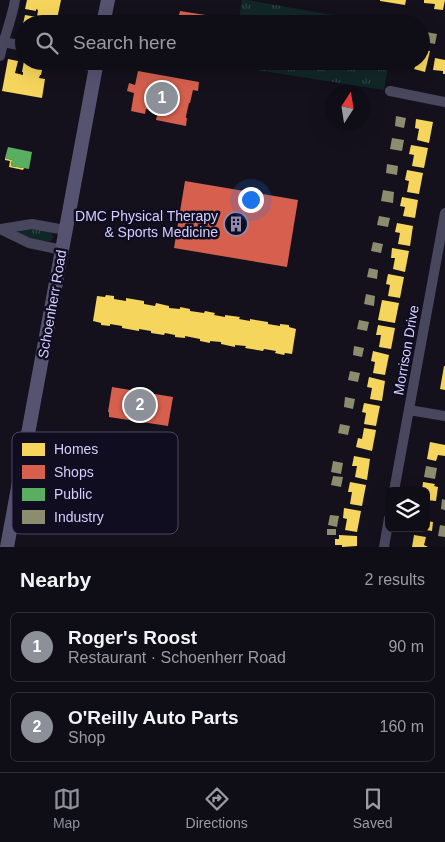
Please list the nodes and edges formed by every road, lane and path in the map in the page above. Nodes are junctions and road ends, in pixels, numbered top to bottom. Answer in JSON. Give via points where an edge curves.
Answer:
{"nodes":[{"id":1,"x":15,"y":0,"type":"edge"},
{"id":2,"x":108,"y":0,"type":"edge"},
{"id":3,"x":105,"y":15,"type":"edge"},
{"id":4,"x":3,"y":42,"type":"junction"},
{"id":5,"x":15,"y":44,"type":"edge"},
{"id":6,"x":0,"y":56,"type":"edge"},
{"id":7,"x":95,"y":70,"type":"edge"},
{"id":8,"x":390,"y":91,"type":"dead end"},
{"id":9,"x":445,"y":102,"type":"edge"},
{"id":10,"x":445,"y":214,"type":"edge"},
{"id":11,"x":0,"y":229,"type":"edge"},
{"id":12,"x":66,"y":230,"type":"junction"},
{"id":13,"x":62,"y":250,"type":"junction"},
{"id":14,"x":409,"y":410,"type":"junction"},
{"id":15,"x":445,"y":416,"type":"edge"},
{"id":16,"x":28,"y":432,"type":"edge"},
{"id":17,"x":395,"y":487,"type":"edge"},
{"id":18,"x":12,"y":520,"type":"edge"},
{"id":19,"x":387,"y":532,"type":"edge"},
{"id":20,"x":7,"y":547,"type":"edge"},
{"id":21,"x":384,"y":547,"type":"edge"}],
"edges":[{"from":1,"to":4,"type":"street"},
{"from":2,"to":3,"type":"main road"},
{"from":4,"to":5,"type":"street"},
{"from":4,"to":6,"type":"street"},
{"from":7,"to":12,"type":"main road","name":"Schoenherr Road"},
{"from":8,"to":9,"type":"street"},
{"from":10,"to":14,"type":"street","name":"Morrison Drive"},
{"from":11,"to":12,"type":"street","via":[[32,224]]},
{"from":11,"to":13,"type":"street","via":[[29,244]]},
{"from":12,"to":13,"type":"main road","name":"Schoenherr Road"},
{"from":13,"to":16,"type":"main road","name":"Schoenherr Road"},
{"from":14,"to":15,"type":"street"},
{"from":14,"to":17,"type":"street","name":"Morrison Drive"},
{"from":18,"to":20,"type":"main road","name":"Schoenherr Road"},
{"from":19,"to":21,"type":"street"}]}
